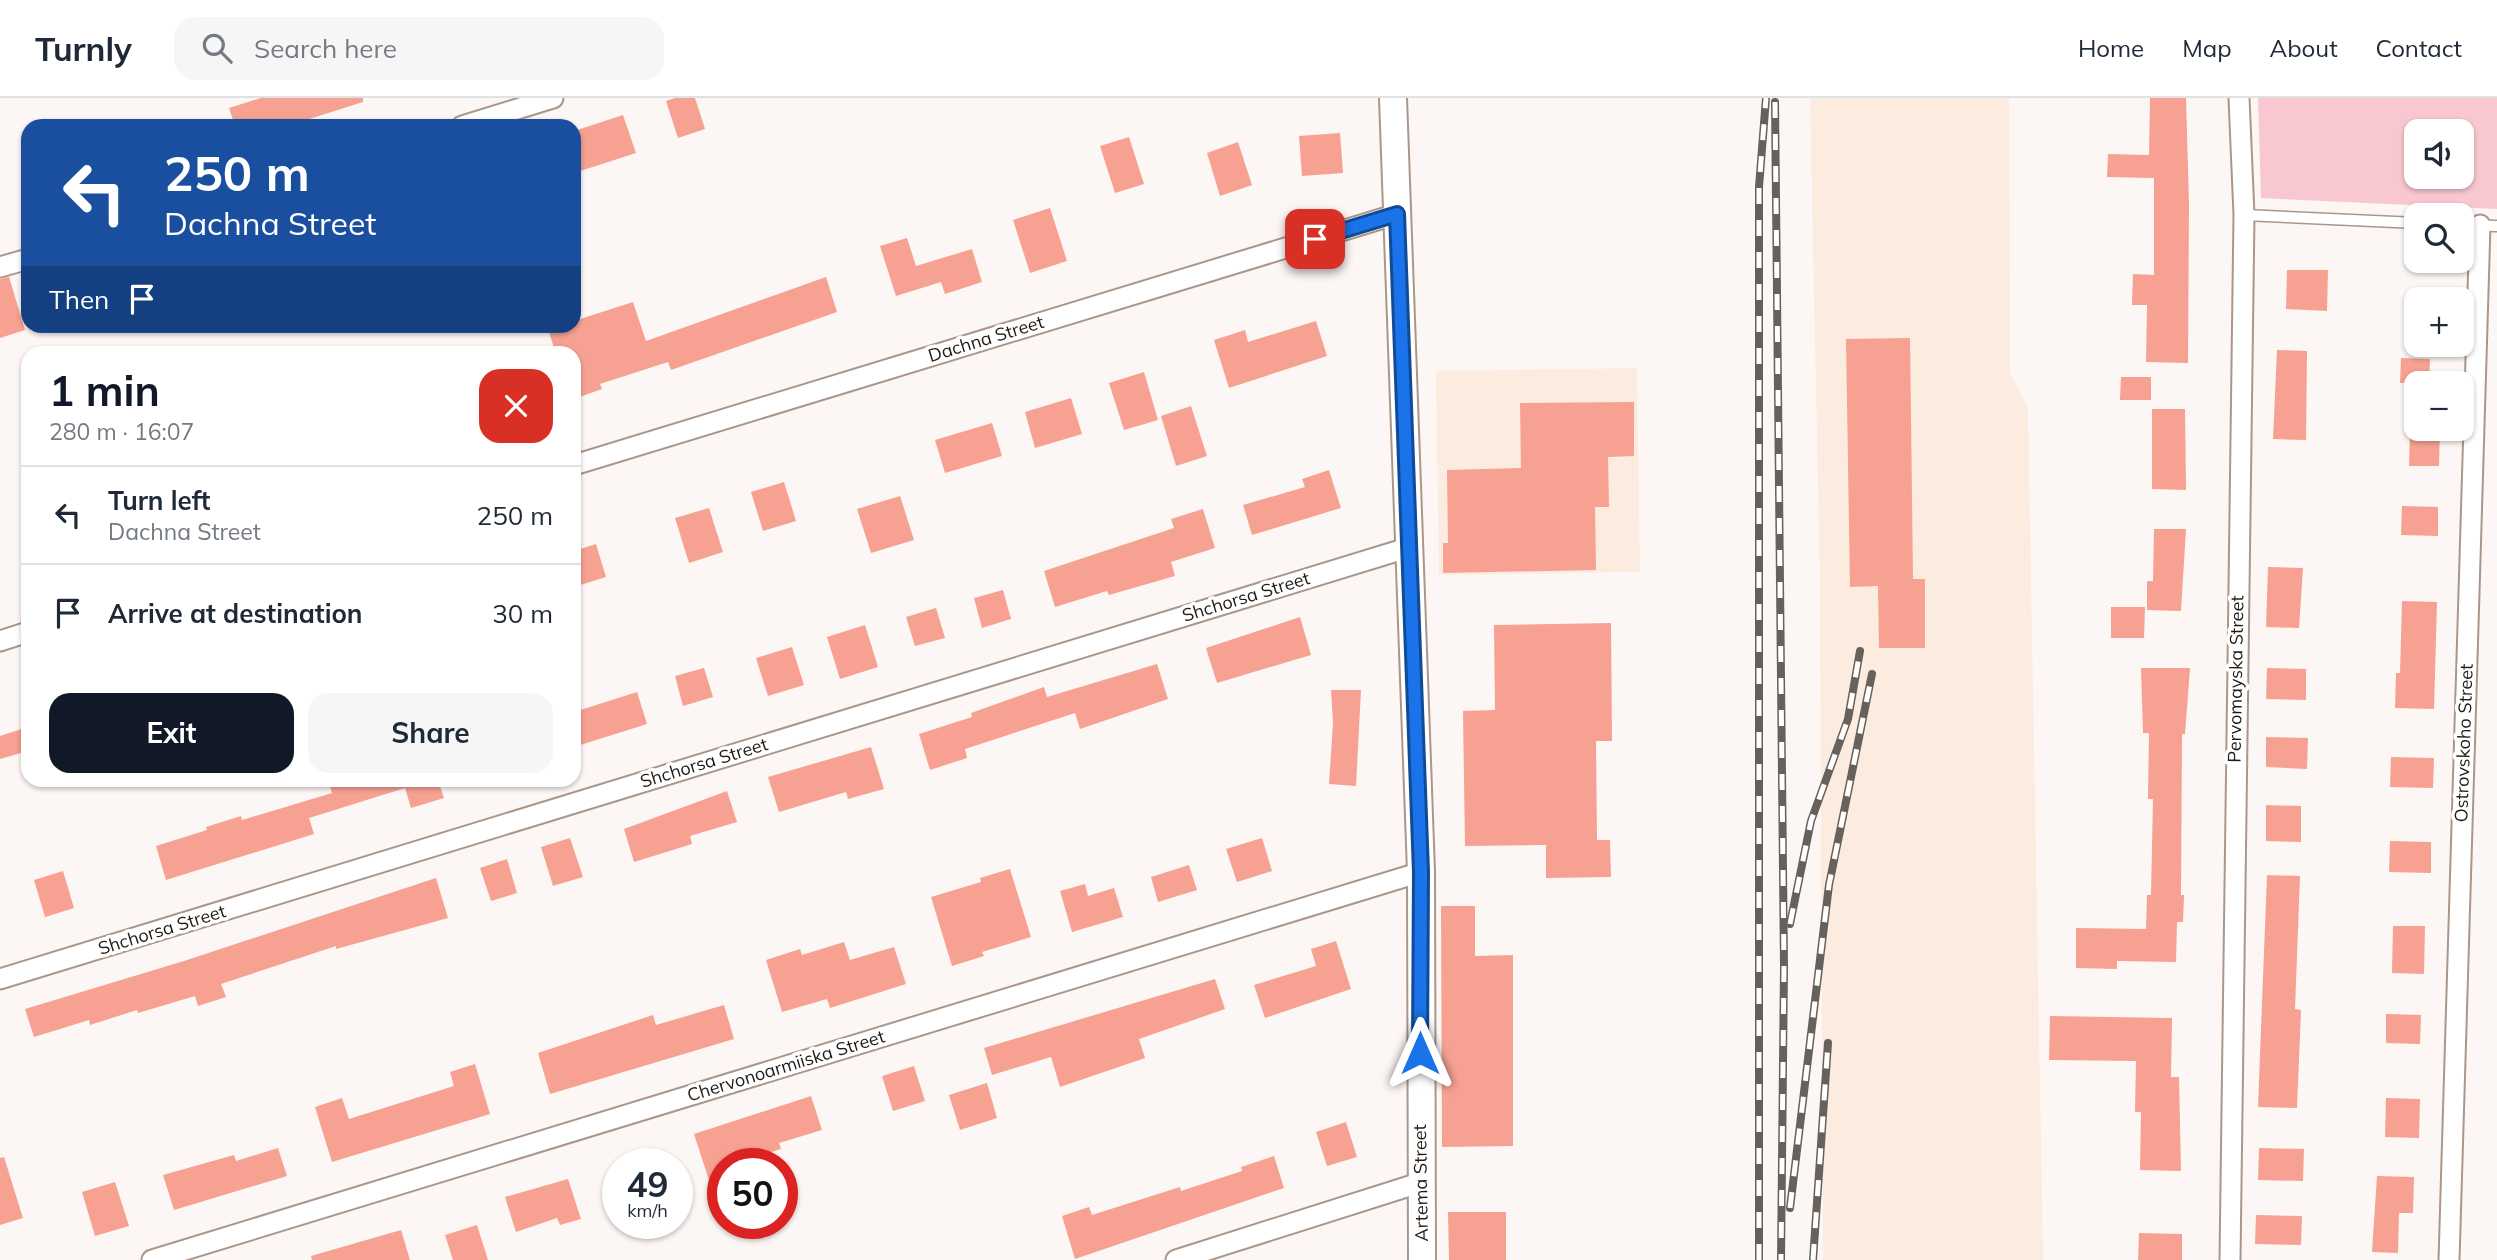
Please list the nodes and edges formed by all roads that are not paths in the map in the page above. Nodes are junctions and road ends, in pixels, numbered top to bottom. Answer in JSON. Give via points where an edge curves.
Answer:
{"nodes":[{"id":1,"x":553,"y":98,"type":"edge"},
{"id":2,"x":1393,"y":98,"type":"edge"},
{"id":3,"x":2239,"y":98,"type":"edge"},
{"id":4,"x":485,"y":119,"type":"edge"},
{"id":5,"x":1397,"y":214,"type":"junction"},
{"id":6,"x":2244,"y":215,"type":"junction"},
{"id":7,"x":2404,"y":222,"type":"edge"},
{"id":8,"x":2480,"y":226,"type":"edge"},
{"id":9,"x":21,"y":261,"type":"edge"},
{"id":10,"x":0,"y":268,"type":"edge"},
{"id":11,"x":581,"y":463,"type":"edge"},
{"id":12,"x":1407,"y":548,"type":"junction"},
{"id":13,"x":21,"y":634,"type":"edge"},
{"id":14,"x":0,"y":641,"type":"edge"},
{"id":15,"x":1421,"y":872,"type":"junction"},
{"id":16,"x":0,"y":979,"type":"edge"},
{"id":17,"x":1419,"y":1183,"type":"junction"},
{"id":18,"x":152,"y":1260,"type":"edge"},
{"id":19,"x":1176,"y":1260,"type":"edge"},
{"id":20,"x":1422,"y":1260,"type":"edge"},
{"id":21,"x":2230,"y":1260,"type":"edge"},
{"id":22,"x":2449,"y":1260,"type":"edge"}],
"edges":[{"from":1,"to":4,"type":"street"},
{"from":2,"to":5,"type":"main road","name":"Artema Street"},
{"from":3,"to":6,"type":"street","name":"Pervomayska Street"},
{"from":5,"to":11,"type":"street","name":"Dachna Street"},
{"from":5,"to":12,"type":"main road","name":"Artema Street"},
{"from":6,"to":7,"type":"lane"},
{"from":6,"to":21,"type":"street","name":"Pervomayska Street"},
{"from":8,"to":22,"type":"street","name":"Ostrovskoho Street"},
{"from":9,"to":10,"type":"street"},
{"from":12,"to":15,"type":"main road","name":"Artema Street"},
{"from":12,"to":16,"type":"street","name":"Shchorsa Street"},
{"from":13,"to":14,"type":"street"},
{"from":15,"to":17,"type":"main road","name":"Artema Street"},
{"from":15,"to":18,"type":"street","name":"Chervonoarmiiska Street"},
{"from":17,"to":19,"type":"street"},
{"from":17,"to":20,"type":"main road","name":"Artema Street"}]}
